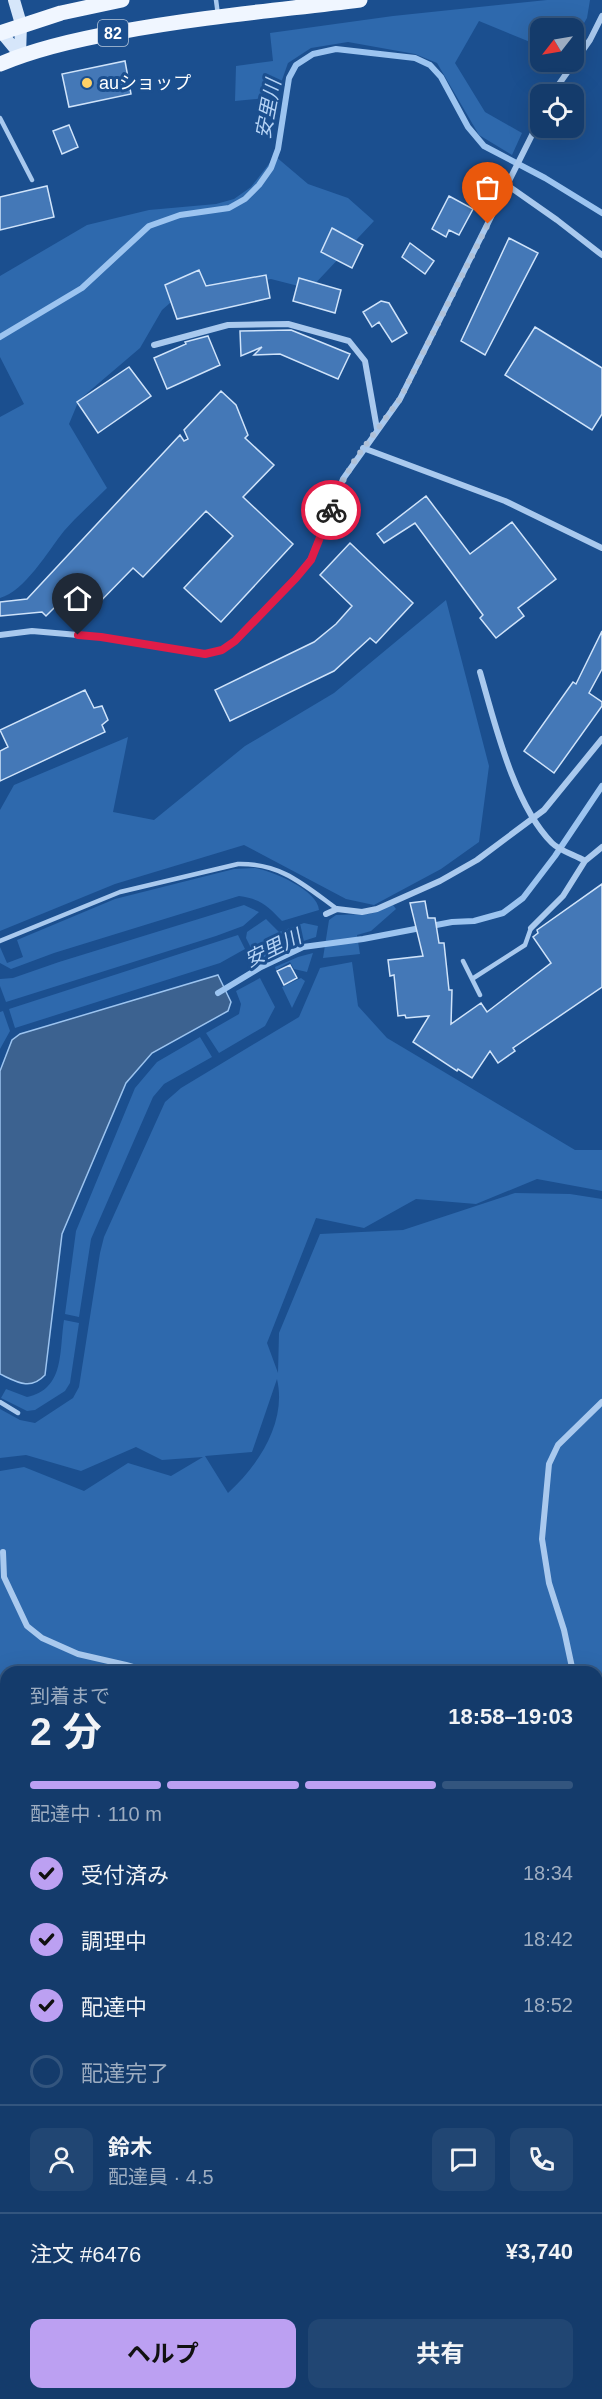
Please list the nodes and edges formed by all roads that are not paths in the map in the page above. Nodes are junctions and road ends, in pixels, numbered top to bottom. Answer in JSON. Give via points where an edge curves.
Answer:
{"nodes":[{"id":1,"x":14,"y":0,"type":"edge"},
{"id":2,"x":122,"y":0,"type":"edge"},
{"id":3,"x":216,"y":0,"type":"edge"},
{"id":4,"x":360,"y":0,"type":"edge"},
{"id":5,"x":602,"y":16,"type":"edge"},
{"id":6,"x":218,"y":17,"type":"junction"},
{"id":7,"x":21,"y":24,"type":"junction"},
{"id":8,"x":0,"y":32,"type":"edge"},
{"id":9,"x":20,"y":55,"type":"junction"},
{"id":10,"x":0,"y":64,"type":"edge"},
{"id":11,"x":559,"y":84,"type":"edge"},
{"id":12,"x":0,"y":118,"type":"edge"},
{"id":13,"x":530,"y":138,"type":"edge"},
{"id":14,"x":32,"y":180,"type":"dead end"},
{"id":15,"x":507,"y":185,"type":"junction"},
{"id":16,"x":602,"y":255,"type":"edge"},
{"id":17,"x":154,"y":345,"type":"dead end"},
{"id":18,"x":377,"y":429,"type":"junction"},
{"id":19,"x":363,"y":448,"type":"junction"},
{"id":20,"x":602,"y":548,"type":"edge"},
{"id":21,"x":0,"y":635,"type":"edge"},
{"id":22,"x":480,"y":672,"type":"dead end"},
{"id":23,"x":602,"y":739,"type":"edge"},
{"id":24,"x":533,"y":819,"type":"junction"},
{"id":25,"x":602,"y":847,"type":"edge"},
{"id":26,"x":585,"y":861,"type":"junction"},
{"id":27,"x":337,"y":909,"type":"junction"},
{"id":28,"x":326,"y":914,"type":"dead end"},
{"id":29,"x":531,"y":928,"type":"joint"},
{"id":30,"x":0,"y":941,"type":"edge"},
{"id":31,"x":463,"y":961,"type":"dead end"},
{"id":32,"x":472,"y":979,"type":"junction"},
{"id":33,"x":480,"y":995,"type":"dead end"},
{"id":34,"x":0,"y":1402,"type":"edge"},
{"id":35,"x":602,"y":1402,"type":"edge"},
{"id":36,"x":18,"y":1413,"type":"dead end"},
{"id":37,"x":3,"y":1552,"type":"dead end"},
{"id":38,"x":129,"y":1666,"type":"edge"},
{"id":39,"x":572,"y":1666,"type":"edge"}],
"edges":[{"from":1,"to":7,"type":"main road"},
{"from":2,"to":7,"type":"main road","number":"82"},
{"from":3,"to":6,"type":"lane"},
{"from":4,"to":6,"type":"main road","number":"82"},
{"from":5,"to":11,"type":"street"},
{"from":6,"to":9,"type":"main road","number":"82","via":[[79,39]]},
{"from":7,"to":8,"type":"main road","number":"82"},
{"from":7,"to":9,"type":"main road"},
{"from":8,"to":9,"type":"main road"},
{"from":9,"to":10,"type":"main road","number":"82"},
{"from":12,"to":14,"type":"lane"},
{"from":13,"to":15,"type":"street"},
{"from":15,"to":16,"type":"street"},
{"from":15,"to":18,"type":"street","via":[[400,399]]},
{"from":17,"to":18,"type":"street","via":[[228,325],[288,324],[349,341],[365,361]]},
{"from":18,"to":19,"type":"street"},
{"from":19,"to":20,"type":"street","via":[[505,501]]},
{"from":19,"to":21,"type":"street","via":[[344,479],[311,560],[222,650],[205,654],[101,637],[32,631]]},
{"from":22,"to":24,"type":"street","via":[[503,751]]},
{"from":23,"to":24,"type":"street"},
{"from":24,"to":26,"type":"street","via":[[554,844]]},
{"from":24,"to":27,"type":"street","via":[[477,860],[440,881],[377,909]]},
{"from":25,"to":26,"type":"street"},
{"from":26,"to":29,"type":"street","via":[[563,896]]},
{"from":27,"to":28,"type":"street"},
{"from":27,"to":30,"type":"lane","via":[[289,875],[254,863],[238,864],[120,892]]},
{"from":29,"to":32,"type":"lane","via":[[525,945]]},
{"from":31,"to":32,"type":"lane"},
{"from":32,"to":33,"type":"lane"},
{"from":34,"to":36,"type":"lane"},
{"from":35,"to":39,"type":"street","via":[[558,1445],[549,1464],[542,1539]]},
{"from":37,"to":38,"type":"street","via":[[4,1577],[27,1626],[42,1638],[78,1654]]}]}
